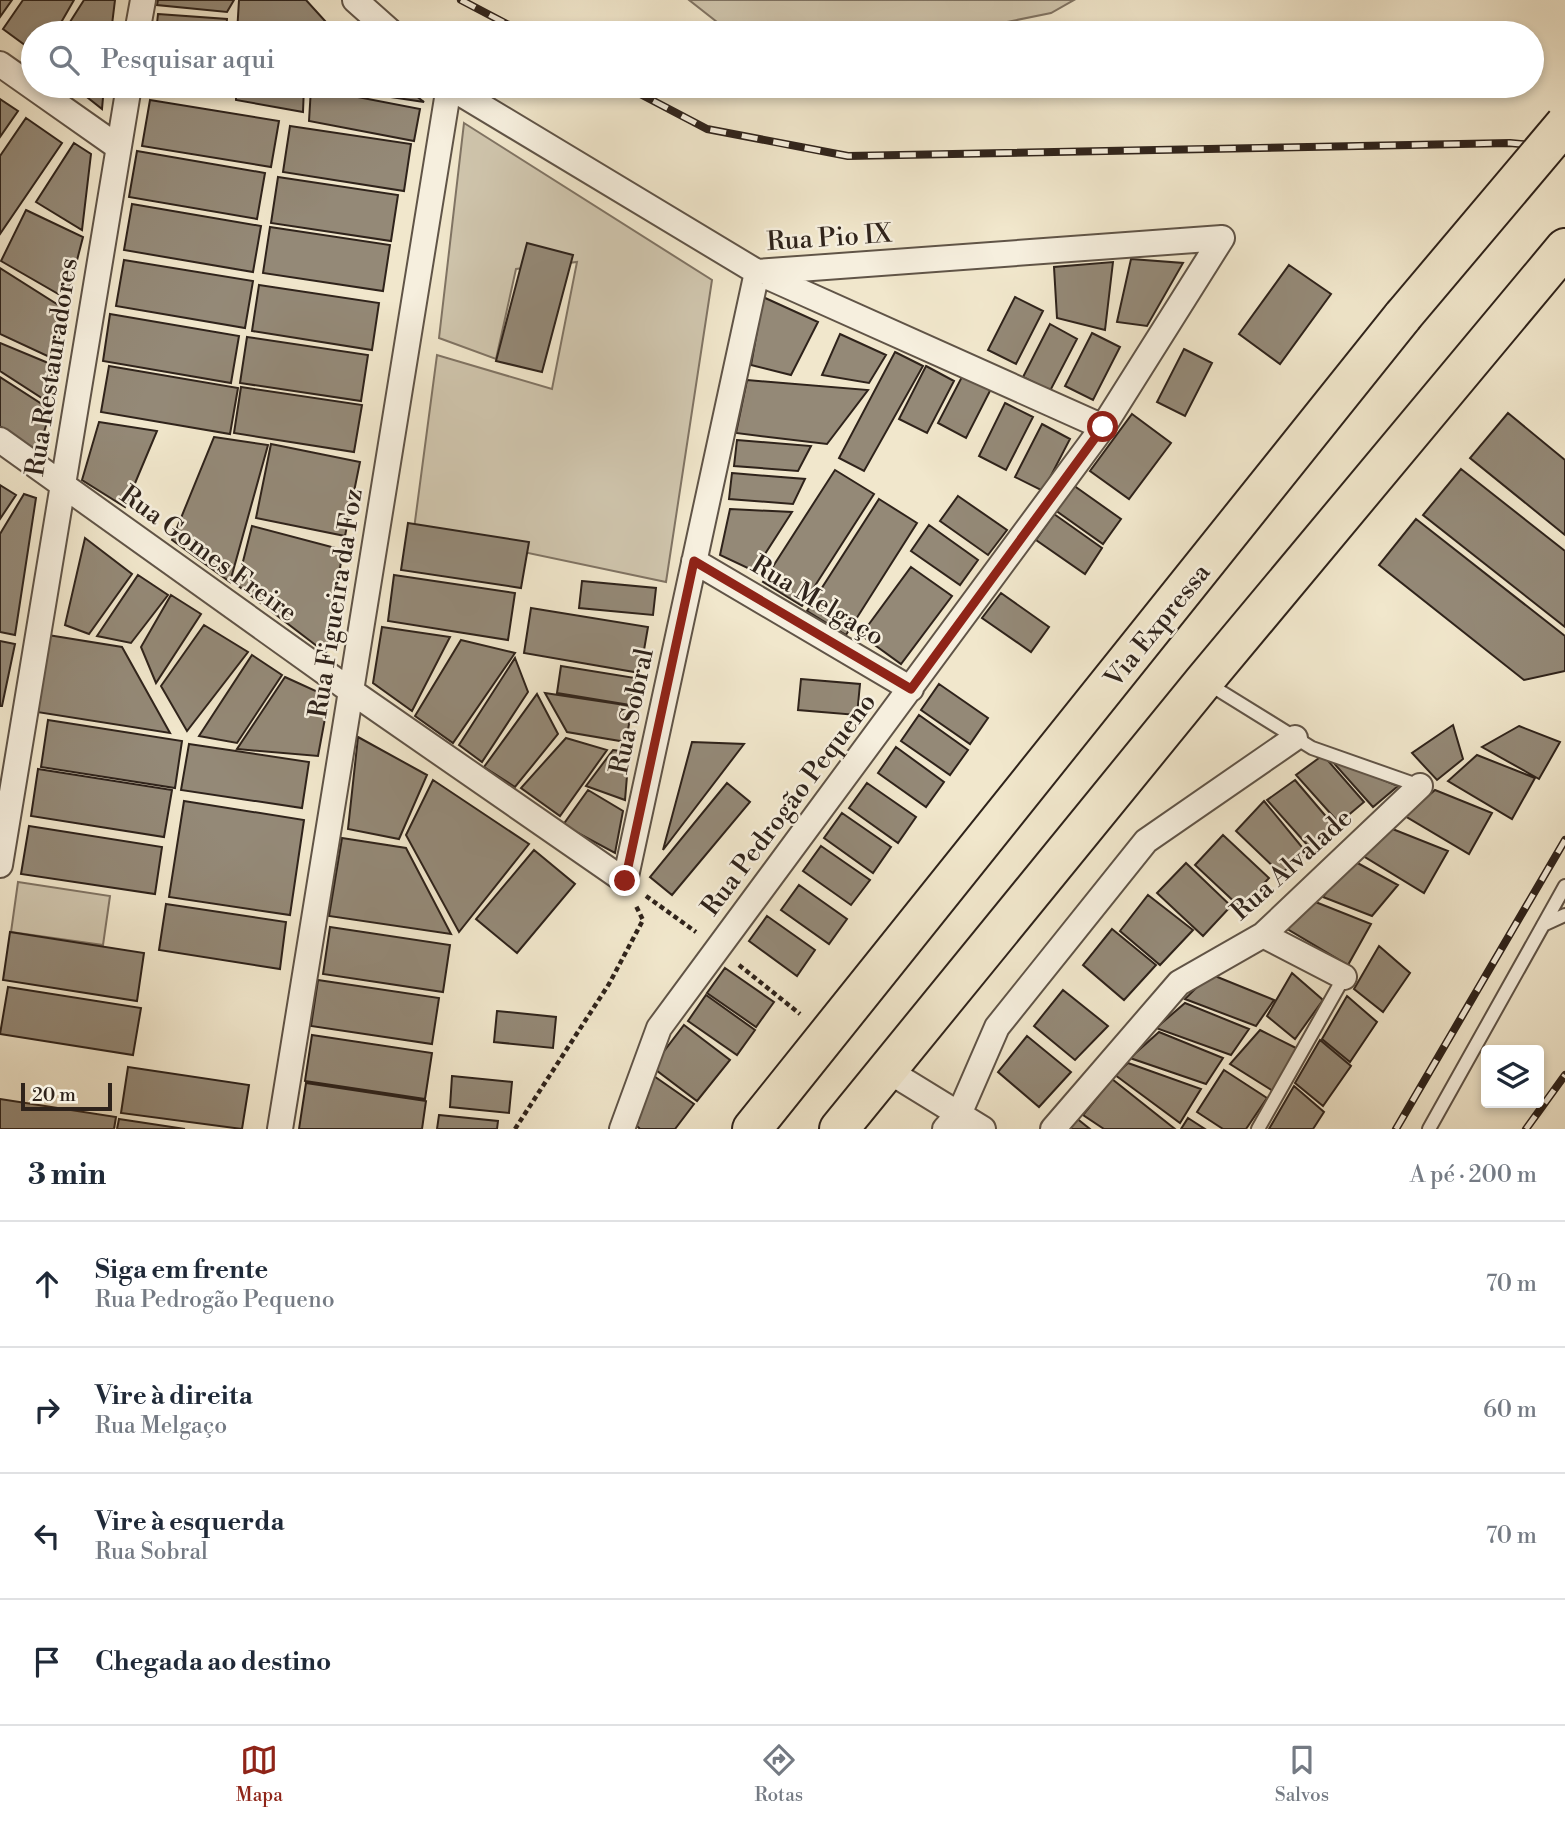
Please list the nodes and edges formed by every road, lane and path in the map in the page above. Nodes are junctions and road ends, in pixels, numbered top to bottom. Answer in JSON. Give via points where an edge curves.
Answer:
{"nodes":[{"id":1,"x":143,"y":0,"type":"edge"},
{"id":2,"x":355,"y":0,"type":"edge"},
{"id":3,"x":139,"y":21,"type":"edge"},
{"id":4,"x":378,"y":21,"type":"edge"},
{"id":5,"x":0,"y":64,"type":"edge"},
{"id":6,"x":21,"y":79,"type":"edge"},
{"id":7,"x":48,"y":98,"type":"edge"},
{"id":8,"x":127,"y":98,"type":"edge"},
{"id":9,"x":447,"y":98,"type":"edge"},
{"id":10,"x":469,"y":98,"type":"edge"},
{"id":11,"x":1565,"y":124,"type":"edge"},
{"id":12,"x":118,"y":147,"type":"junction"},
{"id":13,"x":1222,"y":238,"type":"joint"},
{"id":14,"x":1565,"y":248,"type":"edge"},
{"id":15,"x":757,"y":272,"type":"junction"},
{"id":16,"x":1103,"y":427,"type":"junction"},
{"id":17,"x":0,"y":440,"type":"edge"},
{"id":18,"x":62,"y":484,"type":"junction"},
{"id":19,"x":694,"y":561,"type":"junction"},
{"id":20,"x":1204,"y":681,"type":"junction"},
{"id":21,"x":911,"y":689,"type":"junction"},
{"id":22,"x":351,"y":691,"type":"junction"},
{"id":23,"x":1295,"y":738,"type":"junction"},
{"id":24,"x":1420,"y":786,"type":"joint"},
{"id":25,"x":3,"y":830,"type":"edge"},
{"id":26,"x":0,"y":865,"type":"edge"},
{"id":27,"x":625,"y":881,"type":"junction"},
{"id":28,"x":1565,"y":886,"type":"edge"},
{"id":29,"x":1565,"y":915,"type":"edge"},
{"id":30,"x":1542,"y":925,"type":"junction"},
{"id":31,"x":1263,"y":936,"type":"junction"},
{"id":32,"x":1344,"y":976,"type":"joint"},
{"id":33,"x":887,"y":1070,"type":"junction"},
{"id":34,"x":953,"y":1121,"type":"edge"},
{"id":35,"x":280,"y":1129,"type":"edge"},
{"id":36,"x":515,"y":1129,"type":"edge"},
{"id":37,"x":622,"y":1129,"type":"edge"},
{"id":38,"x":752,"y":1129,"type":"edge"},
{"id":39,"x":839,"y":1129,"type":"edge"},
{"id":40,"x":984,"y":1129,"type":"edge"},
{"id":41,"x":1053,"y":1129,"type":"edge"},
{"id":42,"x":1258,"y":1129,"type":"edge"},
{"id":43,"x":1429,"y":1129,"type":"edge"}],
"edges":[{"from":1,"to":3,"type":"street"},
{"from":2,"to":4,"type":"street"},
{"from":5,"to":6,"type":"street"},
{"from":7,"to":12,"type":"street"},
{"from":8,"to":12,"type":"street","name":"Rua Restauradores"},
{"from":9,"to":22,"type":"street","name":"Rua Figueira da Foz"},
{"from":10,"to":15,"type":"street","name":"Rua Pio IX"},
{"from":11,"to":38,"type":"highway","name":"Via Expressa","bridge":true,"via":[[1404,316]]},
{"from":12,"to":18,"type":"street","name":"Rua Restauradores"},
{"from":13,"to":15,"type":"street","name":"Rua Pio IX"},
{"from":13,"to":16,"type":"street","name":"Rua Pedrogão Pequeno"},
{"from":14,"to":20,"type":"highway"},
{"from":15,"to":16,"type":"street"},
{"from":15,"to":19,"type":"street","name":"Rua Sobral"},
{"from":16,"to":21,"type":"street","name":"Rua Pedrogão Pequeno"},
{"from":17,"to":18,"type":"street","name":"Rua Gomes Freire"},
{"from":18,"to":22,"type":"street","name":"Rua Gomes Freire"},
{"from":18,"to":25,"type":"street","name":"Rua Restauradores"},
{"from":19,"to":21,"type":"street","name":"Rua Melgaço"},
{"from":19,"to":27,"type":"street","name":"Rua Sobral"},
{"from":20,"to":23,"type":"lane"},
{"from":20,"to":33,"type":"highway"},
{"from":21,"to":37,"type":"street","name":"Rua Pedrogão Pequeno","via":[[659,1028]]},
{"from":22,"to":27,"type":"street","name":"Rua Gomes Freire"},
{"from":22,"to":35,"type":"street","name":"Rua Figueira da Foz"},
{"from":23,"to":24,"type":"lane"},
{"from":23,"to":34,"type":"street","via":[[1146,841],[997,1027]]},
{"from":24,"to":31,"type":"street","name":"Rua Alvalade"},
{"from":25,"to":26,"type":"street","name":"Rua Restauradores"},
{"from":27,"to":36,"type":"path","via":[[643,920],[609,984]]},
{"from":28,"to":30,"type":"lane"},
{"from":29,"to":30,"type":"lane"},
{"from":30,"to":43,"type":"lane"},
{"from":31,"to":32,"type":"street"},
{"from":31,"to":41,"type":"street","name":"Rua Alvalade","via":[[1179,983]]},
{"from":32,"to":42,"type":"lane"},
{"from":33,"to":34,"type":"street"},
{"from":33,"to":39,"type":"highway"},
{"from":34,"to":40,"type":"street"}]}
